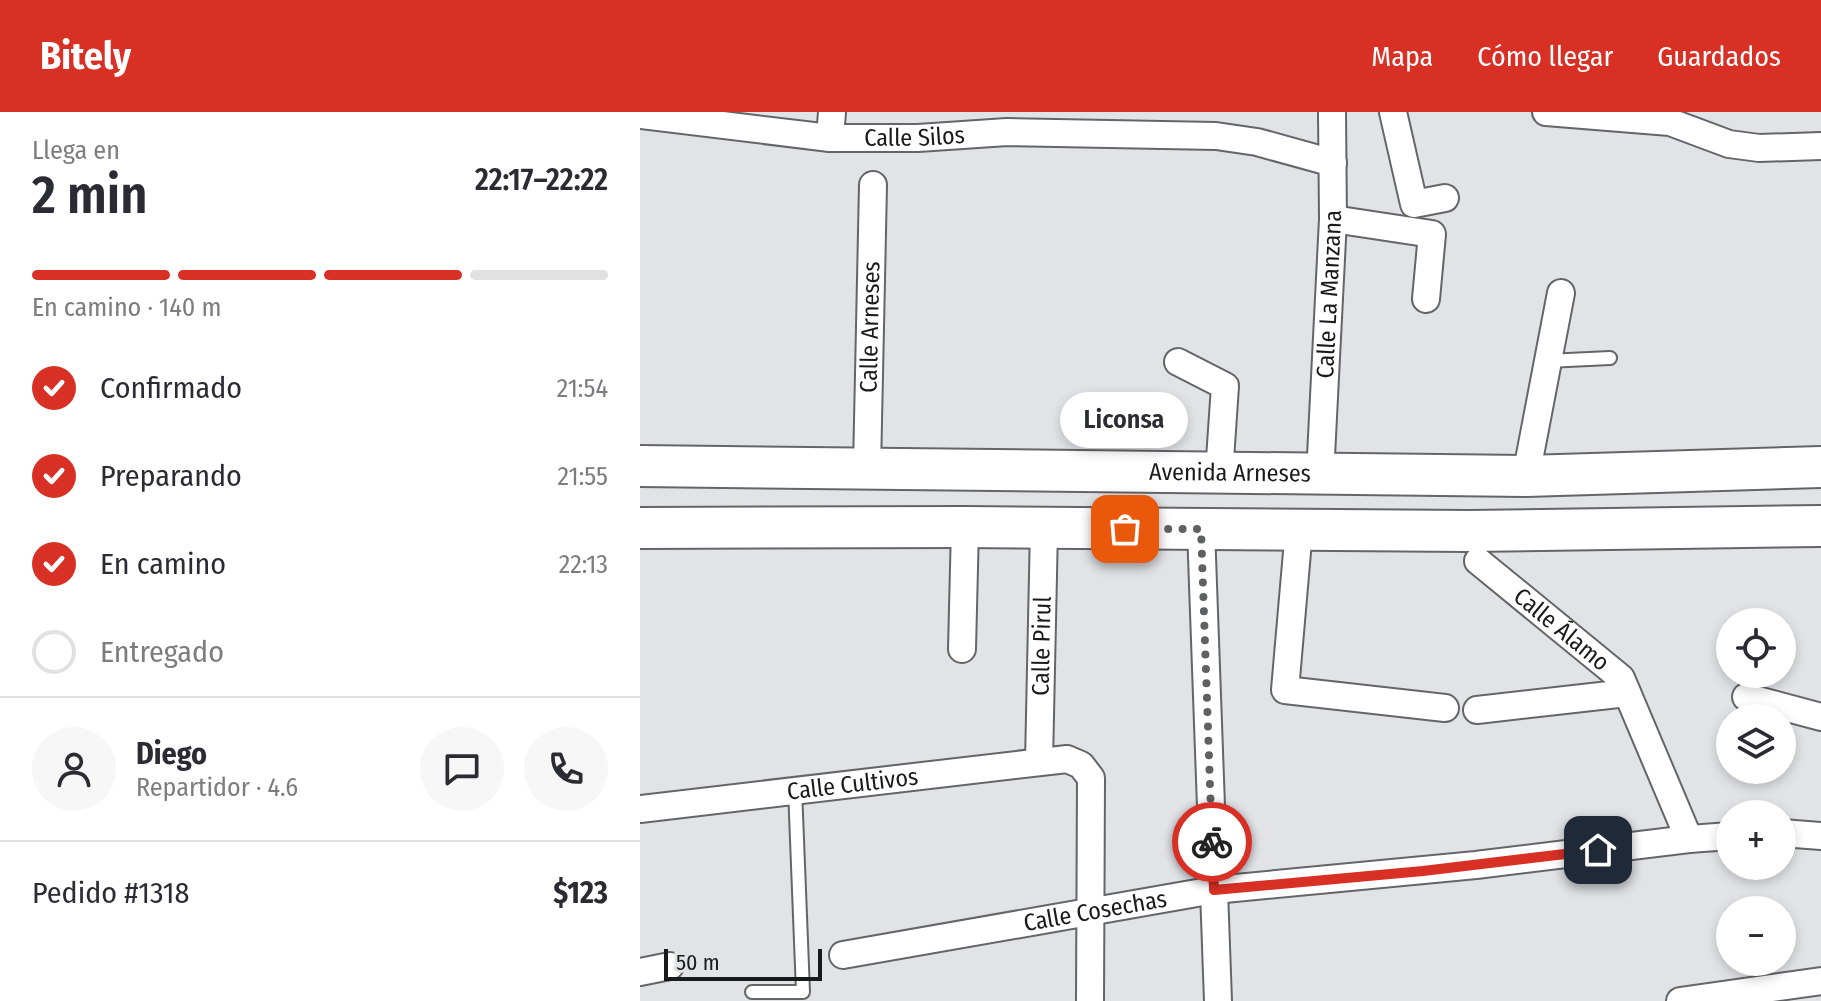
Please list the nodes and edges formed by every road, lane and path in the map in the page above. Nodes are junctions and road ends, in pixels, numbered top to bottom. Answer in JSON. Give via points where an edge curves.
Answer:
{"nodes":[{"id":1,"x":1332,"y":112,"type":"edge"},
{"id":2,"x":1393,"y":112,"type":"edge"},
{"id":3,"x":1546,"y":112,"type":"edge"},
{"id":4,"x":640,"y":115,"type":"edge"},
{"id":5,"x":1173,"y":124,"type":"edge"},
{"id":6,"x":831,"y":125,"type":"edge"},
{"id":7,"x":1821,"y":146,"type":"edge"},
{"id":8,"x":1333,"y":163,"type":"junction"},
{"id":9,"x":873,"y":185,"type":"dead end"},
{"id":10,"x":1445,"y":198,"type":"dead end"},
{"id":11,"x":1333,"y":219,"type":"junction"},
{"id":12,"x":1561,"y":293,"type":"dead end"},
{"id":13,"x":1426,"y":299,"type":"dead end"},
{"id":14,"x":1610,"y":358,"type":"dead end"},
{"id":15,"x":1547,"y":361,"type":"junction"},
{"id":16,"x":1178,"y":362,"type":"dead end"},
{"id":17,"x":640,"y":466,"type":"edge"},
{"id":18,"x":1821,"y":467,"type":"edge"},
{"id":19,"x":867,"y":469,"type":"junction"},
{"id":20,"x":1219,"y":474,"type":"junction"},
{"id":21,"x":1320,"y":476,"type":"junction"},
{"id":22,"x":1526,"y":476,"type":"junction"},
{"id":23,"x":1821,"y":526,"type":"edge"},
{"id":24,"x":965,"y":527,"type":"junction"},
{"id":25,"x":640,"y":528,"type":"edge"},
{"id":26,"x":1044,"y":528,"type":"junction"},
{"id":27,"x":1201,"y":529,"type":"junction"},
{"id":28,"x":1299,"y":529,"type":"junction"},
{"id":29,"x":1478,"y":561,"type":"dead end"},
{"id":30,"x":962,"y":649,"type":"dead end"},
{"id":31,"x":1627,"y":693,"type":"junction"},
{"id":32,"x":1746,"y":697,"type":"dead end"},
{"id":33,"x":1445,"y":708,"type":"dead end"},
{"id":34,"x":1477,"y":710,"type":"dead end"},
{"id":35,"x":1821,"y":717,"type":"edge"},
{"id":36,"x":1039,"y":762,"type":"junction"},
{"id":37,"x":795,"y":789,"type":"junction"},
{"id":38,"x":640,"y":809,"type":"edge"},
{"id":39,"x":1796,"y":834,"type":"edge"},
{"id":40,"x":1821,"y":836,"type":"edge"},
{"id":41,"x":1716,"y":837,"type":"edge"},
{"id":42,"x":1689,"y":839,"type":"junction"},
{"id":43,"x":1214,"y":890,"type":"junction"},
{"id":44,"x":1091,"y":913,"type":"junction"},
{"id":45,"x":843,"y":955,"type":"dead end"},
{"id":46,"x":670,"y":966,"type":"dead end"},
{"id":47,"x":640,"y":972,"type":"edge"},
{"id":48,"x":1821,"y":981,"type":"edge"},
{"id":49,"x":752,"y":992,"type":"dead end"},
{"id":50,"x":1090,"y":1001,"type":"edge"},
{"id":51,"x":1218,"y":1001,"type":"edge"},
{"id":52,"x":1680,"y":1001,"type":"edge"}],
"edges":[{"from":1,"to":8,"type":"street","name":"Calle La Manzana"},
{"from":2,"to":10,"type":"street","via":[[1414,204]]},
{"from":3,"to":7,"type":"street","via":[[1670,122],[1729,144],[1759,148]]},
{"from":4,"to":6,"type":"street","name":"Calle Silos"},
{"from":5,"to":6,"type":"street","name":"Calle Silos","via":[[918,138]]},
{"from":5,"to":8,"type":"street","name":"Calle Silos"},
{"from":8,"to":11,"type":"street","name":"Calle La Manzana"},
{"from":9,"to":19,"type":"street","name":"Calle Arneses"},
{"from":11,"to":13,"type":"street","via":[[1432,234]]},
{"from":11,"to":21,"type":"street","name":"Calle La Manzana"},
{"from":12,"to":15,"type":"street"},
{"from":14,"to":15,"type":"lane"},
{"from":15,"to":22,"type":"street"},
{"from":16,"to":20,"type":"street","via":[[1225,386]]},
{"from":17,"to":19,"type":"main road","name":"Avenida Arneses"},
{"from":18,"to":22,"type":"main road","name":"Avenida Arneses"},
{"from":19,"to":20,"type":"main road","name":"Avenida Arneses"},
{"from":20,"to":21,"type":"main road","name":"Avenida Arneses"},
{"from":21,"to":22,"type":"main road","name":"Avenida Arneses"},
{"from":23,"to":28,"type":"main road"},
{"from":24,"to":25,"type":"main road"},
{"from":24,"to":26,"type":"main road"},
{"from":24,"to":30,"type":"street"},
{"from":26,"to":27,"type":"main road"},
{"from":26,"to":36,"type":"street","name":"Calle Pirul"},
{"from":27,"to":28,"type":"main road"},
{"from":27,"to":43,"type":"street"},
{"from":28,"to":33,"type":"street","via":[[1285,690]]},
{"from":29,"to":31,"type":"street","name":"Calle Álamo","via":[[1621,678]]},
{"from":31,"to":34,"type":"street"},
{"from":31,"to":42,"type":"street","name":"Calle Álamo"},
{"from":32,"to":35,"type":"street"},
{"from":36,"to":37,"type":"street","name":"Calle Cultivos"},
{"from":36,"to":44,"type":"street","name":"Calle Cultivos","via":[[1067,759],[1091,778]]},
{"from":37,"to":38,"type":"street","name":"Calle Cultivos"},
{"from":37,"to":49,"type":"lane","via":[[803,992]]},
{"from":39,"to":40,"type":"street"},
{"from":41,"to":42,"type":"street","name":"Calle Cosechas"},
{"from":42,"to":43,"type":"street","name":"Calle Cosechas"},
{"from":43,"to":44,"type":"street","name":"Calle Cosechas"},
{"from":43,"to":51,"type":"street"},
{"from":44,"to":45,"type":"street","name":"Calle Cosechas"},
{"from":44,"to":50,"type":"street"},
{"from":46,"to":47,"type":"street"},
{"from":48,"to":52,"type":"street"}]}
